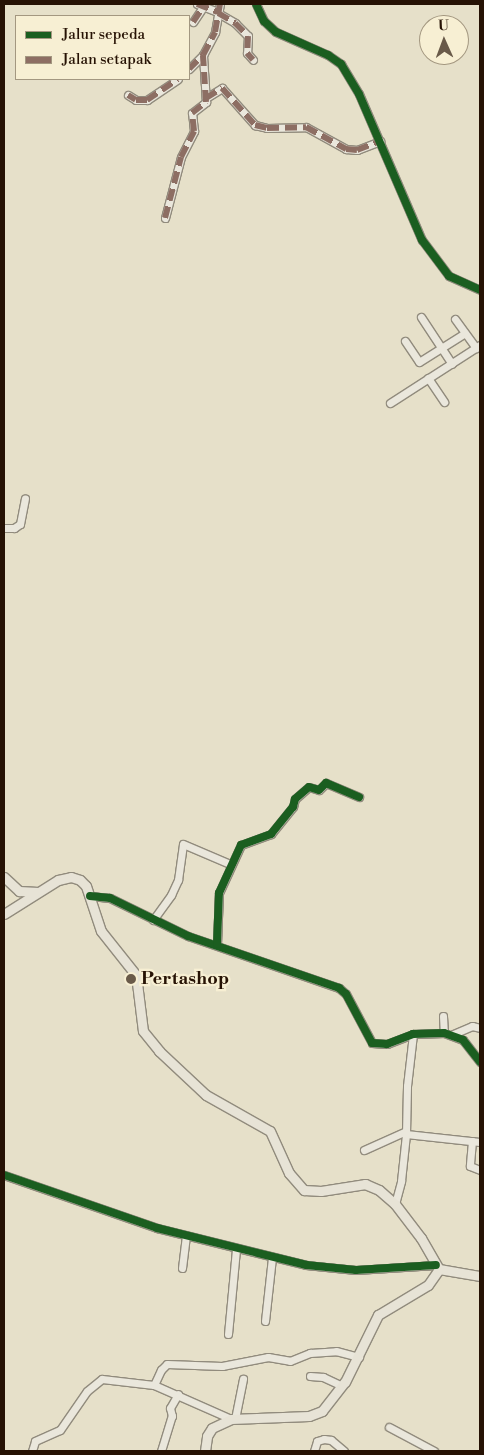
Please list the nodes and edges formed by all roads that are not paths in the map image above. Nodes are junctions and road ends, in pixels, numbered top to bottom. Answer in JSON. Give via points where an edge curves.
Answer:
{"nodes":[{"id":1,"x":220,"y":4,"type":"edge"},
{"id":2,"x":256,"y":4,"type":"edge"},
{"id":3,"x":264,"y":4,"type":"edge"},
{"id":4,"x":200,"y":5,"type":"edge"},
{"id":5,"x":218,"y":13,"type":"junction"},
{"id":6,"x":260,"y":14,"type":"junction"},
{"id":7,"x":193,"y":22,"type":"dead end"},
{"id":8,"x":203,"y":55,"type":"junction"},
{"id":9,"x":253,"y":60,"type":"dead end"},
{"id":10,"x":190,"y":68,"type":"edge"},
{"id":11,"x":177,"y":80,"type":"edge"},
{"id":12,"x":128,"y":95,"type":"dead end"},
{"id":13,"x":206,"y":98,"type":"junction"},
{"id":14,"x":380,"y":141,"type":"junction"},
{"id":15,"x":165,"y":218,"type":"dead end"},
{"id":16,"x":480,"y":290,"type":"edge"},
{"id":17,"x":421,"y":317,"type":"dead end"},
{"id":18,"x":454,"y":319,"type":"dead end"},
{"id":19,"x":465,"y":333,"type":"junction"},
{"id":20,"x":404,"y":341,"type":"dead end"},
{"id":21,"x":478,"y":347,"type":"edge"},
{"id":22,"x":443,"y":348,"type":"junction"},
{"id":23,"x":452,"y":364,"type":"junction"},
{"id":24,"x":428,"y":378,"type":"junction"},
{"id":25,"x":444,"y":402,"type":"dead end"},
{"id":26,"x":390,"y":403,"type":"dead end"},
{"id":27,"x":24,"y":498,"type":"dead end"},
{"id":28,"x":4,"y":528,"type":"edge"},
{"id":29,"x":359,"y":797,"type":"dead end"},
{"id":30,"x":231,"y":862,"type":"junction"},
{"id":31,"x":4,"y":877,"type":"edge"},
{"id":32,"x":19,"y":891,"type":"junction"},
{"id":33,"x":39,"y":892,"type":"junction"},
{"id":34,"x":90,"y":896,"type":"junction"},
{"id":35,"x":13,"y":910,"type":"junction"},
{"id":36,"x":4,"y":914,"type":"edge"},
{"id":37,"x":153,"y":920,"type":"junction"},
{"id":38,"x":218,"y":944,"type":"junction"},
{"id":39,"x":443,"y":1016,"type":"dead end"},
{"id":40,"x":480,"y":1028,"type":"edge"},
{"id":41,"x":414,"y":1034,"type":"junction"},
{"id":42,"x":448,"y":1034,"type":"junction"},
{"id":43,"x":480,"y":1062,"type":"edge"},
{"id":44,"x":406,"y":1133,"type":"junction"},
{"id":45,"x":472,"y":1141,"type":"junction"},
{"id":46,"x":480,"y":1142,"type":"edge"},
{"id":47,"x":364,"y":1150,"type":"dead end"},
{"id":48,"x":480,"y":1170,"type":"edge"},
{"id":49,"x":4,"y":1175,"type":"edge"},
{"id":50,"x":395,"y":1204,"type":"junction"},
{"id":51,"x":186,"y":1236,"type":"junction"},
{"id":52,"x":236,"y":1250,"type":"junction"},
{"id":53,"x":272,"y":1258,"type":"junction"},
{"id":54,"x":437,"y":1267,"type":"junction"},
{"id":55,"x":182,"y":1268,"type":"dead end"},
{"id":56,"x":480,"y":1276,"type":"edge"},
{"id":57,"x":265,"y":1321,"type":"dead end"},
{"id":58,"x":228,"y":1334,"type":"dead end"},
{"id":59,"x":359,"y":1357,"type":"junction"},
{"id":60,"x":310,"y":1376,"type":"dead end"},
{"id":61,"x":243,"y":1378,"type":"dead end"},
{"id":62,"x":154,"y":1385,"type":"junction"},
{"id":63,"x":342,"y":1386,"type":"junction"},
{"id":64,"x":178,"y":1394,"type":"junction"},
{"id":65,"x":233,"y":1419,"type":"junction"},
{"id":66,"x":390,"y":1427,"type":"dead end"},
{"id":67,"x":207,"y":1450,"type":"edge"},
{"id":68,"x":32,"y":1451,"type":"edge"},
{"id":69,"x":162,"y":1451,"type":"edge"},
{"id":70,"x":314,"y":1451,"type":"edge"},
{"id":71,"x":344,"y":1451,"type":"edge"},
{"id":72,"x":434,"y":1451,"type":"edge"}],
"edges":[{"from":1,"to":5,"type":"street"},
{"from":2,"to":6,"type":"street"},
{"from":3,"to":6,"type":"street"},
{"from":4,"to":5,"type":"street"},
{"from":4,"to":7,"type":"street"},
{"from":5,"to":8,"type":"street","via":[[216,32]]},
{"from":5,"to":9,"type":"street","via":[[235,22],[248,36],[246,53]]},
{"from":6,"to":14,"type":"street","via":[[276,32],[341,64],[352,79]]},
{"from":8,"to":10,"type":"street"},
{"from":8,"to":13,"type":"street"},
{"from":11,"to":12,"type":"street","via":[[147,100],[136,100]]},
{"from":13,"to":14,"type":"street","via":[[222,88],[255,125],[267,128],[306,127],[346,149],[357,150]]},
{"from":13,"to":15,"type":"street","via":[[204,105],[192,113],[194,131],[182,158]]},
{"from":14,"to":16,"type":"street","via":[[415,225],[437,263],[452,279]]},
{"from":17,"to":22,"type":"street"},
{"from":18,"to":19,"type":"street"},
{"from":19,"to":21,"type":"street"},
{"from":19,"to":22,"type":"street"},
{"from":20,"to":22,"type":"street","via":[[418,362]]},
{"from":21,"to":23,"type":"street"},
{"from":22,"to":23,"type":"street"},
{"from":23,"to":24,"type":"street"},
{"from":24,"to":25,"type":"street"},
{"from":24,"to":26,"type":"street"},
{"from":27,"to":28,"type":"street","via":[[20,524]]},
{"from":29,"to":30,"type":"street","via":[[326,784],[319,790],[309,787],[295,799],[293,807],[273,832],[243,843]]},
{"from":30,"to":37,"type":"street","via":[[183,844],[178,880],[172,895]]},
{"from":30,"to":38,"type":"street","via":[[217,902]]},
{"from":31,"to":32,"type":"main road"},
{"from":32,"to":33,"type":"main road"},
{"from":32,"to":35,"type":"main road"},
{"from":33,"to":34,"type":"main road","via":[[64,878],[75,877],[84,883]]},
{"from":33,"to":35,"type":"main road"},
{"from":34,"to":37,"type":"street","via":[[119,901]]},
{"from":34,"to":50,"type":"main road","via":[[101,931],[136,975],[142,1031],[159,1051],[206,1095],[270,1131],[289,1173],[304,1190],[321,1191],[365,1184],[379,1190]]},
{"from":35,"to":36,"type":"main road"},
{"from":37,"to":38,"type":"street","via":[[188,936]]},
{"from":38,"to":41,"type":"street","via":[[339,988],[346,994],[372,1043],[387,1044]]},
{"from":39,"to":42,"type":"street"},
{"from":40,"to":42,"type":"street","via":[[472,1026]]},
{"from":41,"to":42,"type":"street"},
{"from":41,"to":44,"type":"street"},
{"from":42,"to":43,"type":"street","via":[[463,1040]]},
{"from":44,"to":45,"type":"street"},
{"from":44,"to":47,"type":"street"},
{"from":44,"to":50,"type":"street"},
{"from":45,"to":46,"type":"street"},
{"from":45,"to":48,"type":"street","via":[[470,1166]]},
{"from":49,"to":51,"type":"street"},
{"from":50,"to":54,"type":"main road"},
{"from":51,"to":52,"type":"street"},
{"from":51,"to":55,"type":"street"},
{"from":52,"to":53,"type":"street"},
{"from":52,"to":58,"type":"street"},
{"from":53,"to":54,"type":"street","via":[[306,1266],[356,1270]]},
{"from":53,"to":57,"type":"street"},
{"from":54,"to":56,"type":"main road"},
{"from":54,"to":59,"type":"main road","via":[[428,1285],[381,1311]]},
{"from":59,"to":62,"type":"street","via":[[336,1351],[310,1353],[290,1361],[268,1357],[222,1366],[168,1364]]},
{"from":59,"to":63,"type":"main road"},
{"from":60,"to":63,"type":"street","via":[[323,1377]]},
{"from":61,"to":65,"type":"street"},
{"from":62,"to":64,"type":"street"},
{"from":62,"to":68,"type":"street","via":[[100,1380],[87,1390],[60,1430],[35,1441]]},
{"from":63,"to":65,"type":"main road","via":[[314,1415]]},
{"from":64,"to":65,"type":"street"},
{"from":64,"to":69,"type":"street","via":[[170,1408],[172,1416]]},
{"from":65,"to":67,"type":"main road","via":[[212,1428]]},
{"from":66,"to":72,"type":"street"},
{"from":70,"to":71,"type":"street","via":[[318,1441],[324,1439],[332,1440]]}]}
